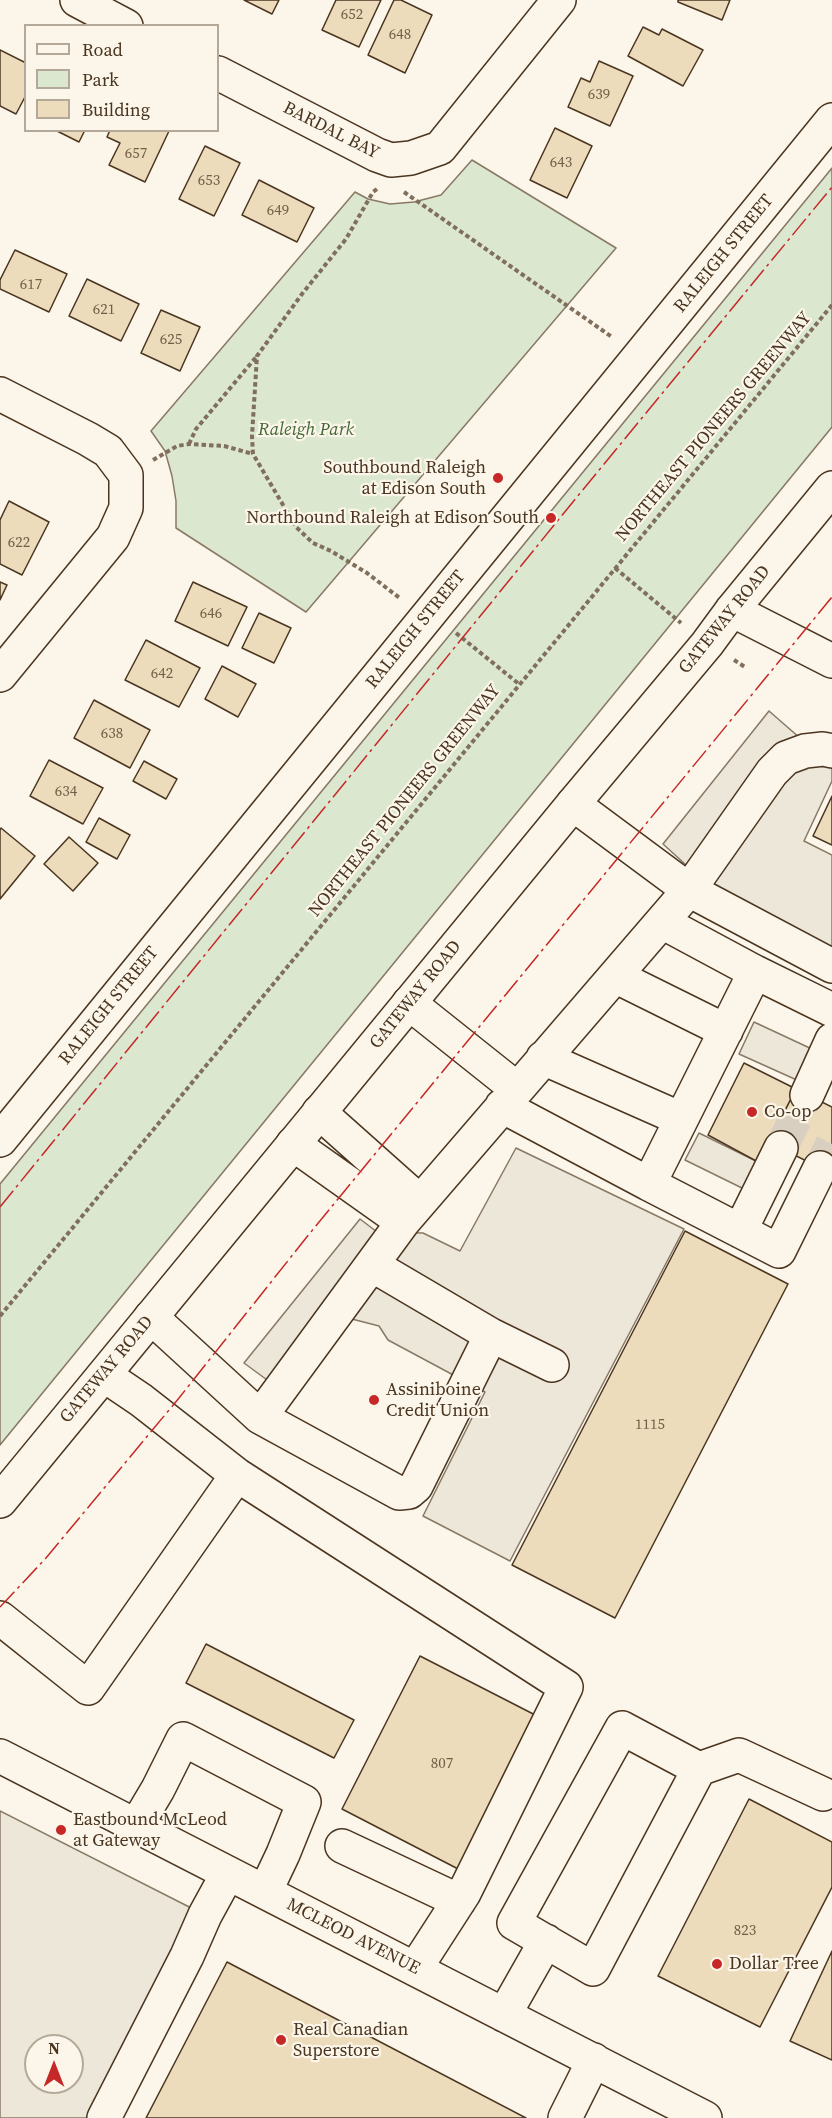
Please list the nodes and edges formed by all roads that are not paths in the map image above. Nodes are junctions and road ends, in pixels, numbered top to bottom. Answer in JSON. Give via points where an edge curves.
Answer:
{"nodes":[{"id":1,"x":77,"y":0,"type":"edge"},
{"id":2,"x":559,"y":0,"type":"edge"},
{"id":3,"x":122,"y":24,"type":"edge"},
{"id":4,"x":219,"y":74,"type":"edge"},
{"id":5,"x":832,"y":120,"type":"edge"},
{"id":6,"x":0,"y":393,"type":"edge"},
{"id":7,"x":832,"y":488,"type":"edge"},
{"id":8,"x":732,"y":610,"type":"junction"},
{"id":9,"x":832,"y":661,"type":"edge"},
{"id":10,"x":0,"y":675,"type":"edge"},
{"id":11,"x":832,"y":751,"type":"edge"},
{"id":12,"x":573,"y":804,"type":"junction"},
{"id":13,"x":689,"y":890,"type":"junction"},
{"id":14,"x":662,"y":922,"type":"junction"},
{"id":15,"x":832,"y":966,"type":"edge"},
{"id":16,"x":755,"y":972,"type":"junction"},
{"id":17,"x":615,"y":976,"type":"junction"},
{"id":18,"x":409,"y":1003,"type":"junction"},
{"id":19,"x":832,"y":1010,"type":"edge"},
{"id":20,"x":726,"y":1031,"type":"junction"},
{"id":21,"x":832,"y":1040,"type":"edge"},
{"id":22,"x":543,"y":1059,"type":"junction"},
{"id":23,"x":807,"y":1095,"type":"tunnel mouth"},
{"id":24,"x":510,"y":1098,"type":"junction"},
{"id":25,"x":319,"y":1112,"type":"junction"},
{"id":26,"x":681,"y":1119,"type":"junction"},
{"id":27,"x":0,"y":1140,"type":"edge"},
{"id":28,"x":293,"y":1144,"type":"junction"},
{"id":29,"x":781,"y":1148,"type":"tunnel mouth"},
{"id":30,"x":820,"y":1168,"type":"tunnel mouth"},
{"id":31,"x":649,"y":1184,"type":"junction"},
{"id":32,"x":412,"y":1212,"type":"junction"},
{"id":33,"x":740,"y":1231,"type":"junction"},
{"id":34,"x":372,"y":1264,"type":"junction"},
{"id":35,"x":150,"y":1317,"type":"junction"},
{"id":36,"x":491,"y":1335,"type":"junction"},
{"id":37,"x":552,"y":1365,"type":"dead end"},
{"id":38,"x":104,"y":1375,"type":"junction"},
{"id":39,"x":260,"y":1417,"type":"junction"},
{"id":40,"x":237,"y":1475,"type":"junction"},
{"id":41,"x":0,"y":1501,"type":"edge"},
{"id":42,"x":0,"y":1618,"type":"edge"},
{"id":43,"x":0,"y":1756,"type":"edge"},
{"id":44,"x":699,"y":1769,"type":"junction"},
{"id":45,"x":822,"y":1794,"type":"dead end"},
{"id":46,"x":136,"y":1826,"type":"junction"},
{"id":47,"x":342,"y":1846,"type":"dead end"},
{"id":48,"x":228,"y":1873,"type":"junction"},
{"id":49,"x":265,"y":1892,"type":"junction"},
{"id":50,"x":459,"y":1901,"type":"junction"},
{"id":51,"x":546,"y":1941,"type":"junction"},
{"id":52,"x":415,"y":1969,"type":"junction"},
{"id":53,"x":504,"y":2015,"type":"junction"},
{"id":54,"x":594,"y":2060,"type":"junction"},
{"id":55,"x":666,"y":2110,"type":"edge"},
{"id":56,"x":104,"y":2118,"type":"edge"},
{"id":57,"x":565,"y":2118,"type":"edge"},
{"id":58,"x":705,"y":2118,"type":"edge"}],
"edges":[{"from":1,"to":3,"type":"street"},
{"from":2,"to":4,"type":"street","name":"BARDAL BAY","via":[[440,148],[411,158],[390,172],[377,155]]},
{"from":5,"to":27,"type":"street","name":"RALEIGH STREET","via":[[640,357],[436,619]]},
{"from":6,"to":10,"type":"street","via":[[108,451],[126,475],[126,508],[113,537]]},
{"from":7,"to":8,"type":"street","name":"GATEWAY ROAD"},
{"from":8,"to":9,"type":"street"},
{"from":8,"to":12,"type":"street","name":"GATEWAY ROAD"},
{"from":11,"to":13,"type":"street","via":[[805,751],[786,758]]},
{"from":12,"to":13,"type":"street"},
{"from":12,"to":18,"type":"street","name":"GATEWAY ROAD"},
{"from":13,"to":14,"type":"street"},
{"from":13,"to":15,"type":"street"},
{"from":14,"to":16,"type":"street"},
{"from":14,"to":17,"type":"street"},
{"from":16,"to":19,"type":"street"},
{"from":16,"to":20,"type":"street"},
{"from":17,"to":20,"type":"street"},
{"from":17,"to":22,"type":"street"},
{"from":18,"to":24,"type":"street"},
{"from":18,"to":25,"type":"street","name":"GATEWAY ROAD"},
{"from":20,"to":26,"type":"street"},
{"from":21,"to":23,"type":"street"},
{"from":22,"to":24,"type":"street"},
{"from":22,"to":26,"type":"street"},
{"from":24,"to":31,"type":"street"},
{"from":24,"to":32,"type":"street"},
{"from":25,"to":28,"type":"street","name":"GATEWAY ROAD"},
{"from":25,"to":32,"type":"street"},
{"from":26,"to":31,"type":"street"},
{"from":28,"to":32,"type":"street"},
{"from":28,"to":35,"type":"street","name":"GATEWAY ROAD"},
{"from":29,"to":33,"type":"street"},
{"from":30,"to":33,"type":"street","via":[[779,1251]]},
{"from":31,"to":33,"type":"street"},
{"from":32,"to":34,"type":"street"},
{"from":34,"to":36,"type":"street"},
{"from":34,"to":39,"type":"street"},
{"from":35,"to":38,"type":"street","name":"GATEWAY ROAD"},
{"from":35,"to":39,"type":"street"},
{"from":36,"to":37,"type":"street"},
{"from":36,"to":39,"type":"street","via":[[417,1486],[409,1492],[399,1493],[385,1486]]},
{"from":38,"to":40,"type":"street"},
{"from":38,"to":41,"type":"street","name":"GATEWAY ROAD"},
{"from":40,"to":42,"type":"street","via":[[88,1688]]},
{"from":40,"to":50,"type":"street","via":[[566,1688]]},
{"from":43,"to":46,"type":"street","name":"MCLEOD AVENUE"},
{"from":44,"to":45,"type":"street","via":[[739,1755]]},
{"from":44,"to":51,"type":"street","via":[[593,1969]]},
{"from":44,"to":51,"type":"street","via":[[622,1728],[514,1923]]},
{"from":46,"to":48,"type":"street","name":"MCLEOD AVENUE"},
{"from":46,"to":49,"type":"street","via":[[183,1739],[304,1803]]},
{"from":47,"to":50,"type":"street"},
{"from":48,"to":49,"type":"street","name":"MCLEOD AVENUE"},
{"from":48,"to":56,"type":"street"},
{"from":49,"to":52,"type":"street","name":"MCLEOD AVENUE"},
{"from":50,"to":52,"type":"street"},
{"from":51,"to":53,"type":"street"},
{"from":52,"to":53,"type":"street","name":"MCLEOD AVENUE"},
{"from":53,"to":54,"type":"street","name":"MCLEOD AVENUE"},
{"from":54,"to":55,"type":"street","name":"MCLEOD AVENUE"},
{"from":54,"to":57,"type":"street"},
{"from":55,"to":58,"type":"street","name":"MCLEOD AVENUE"}]}
